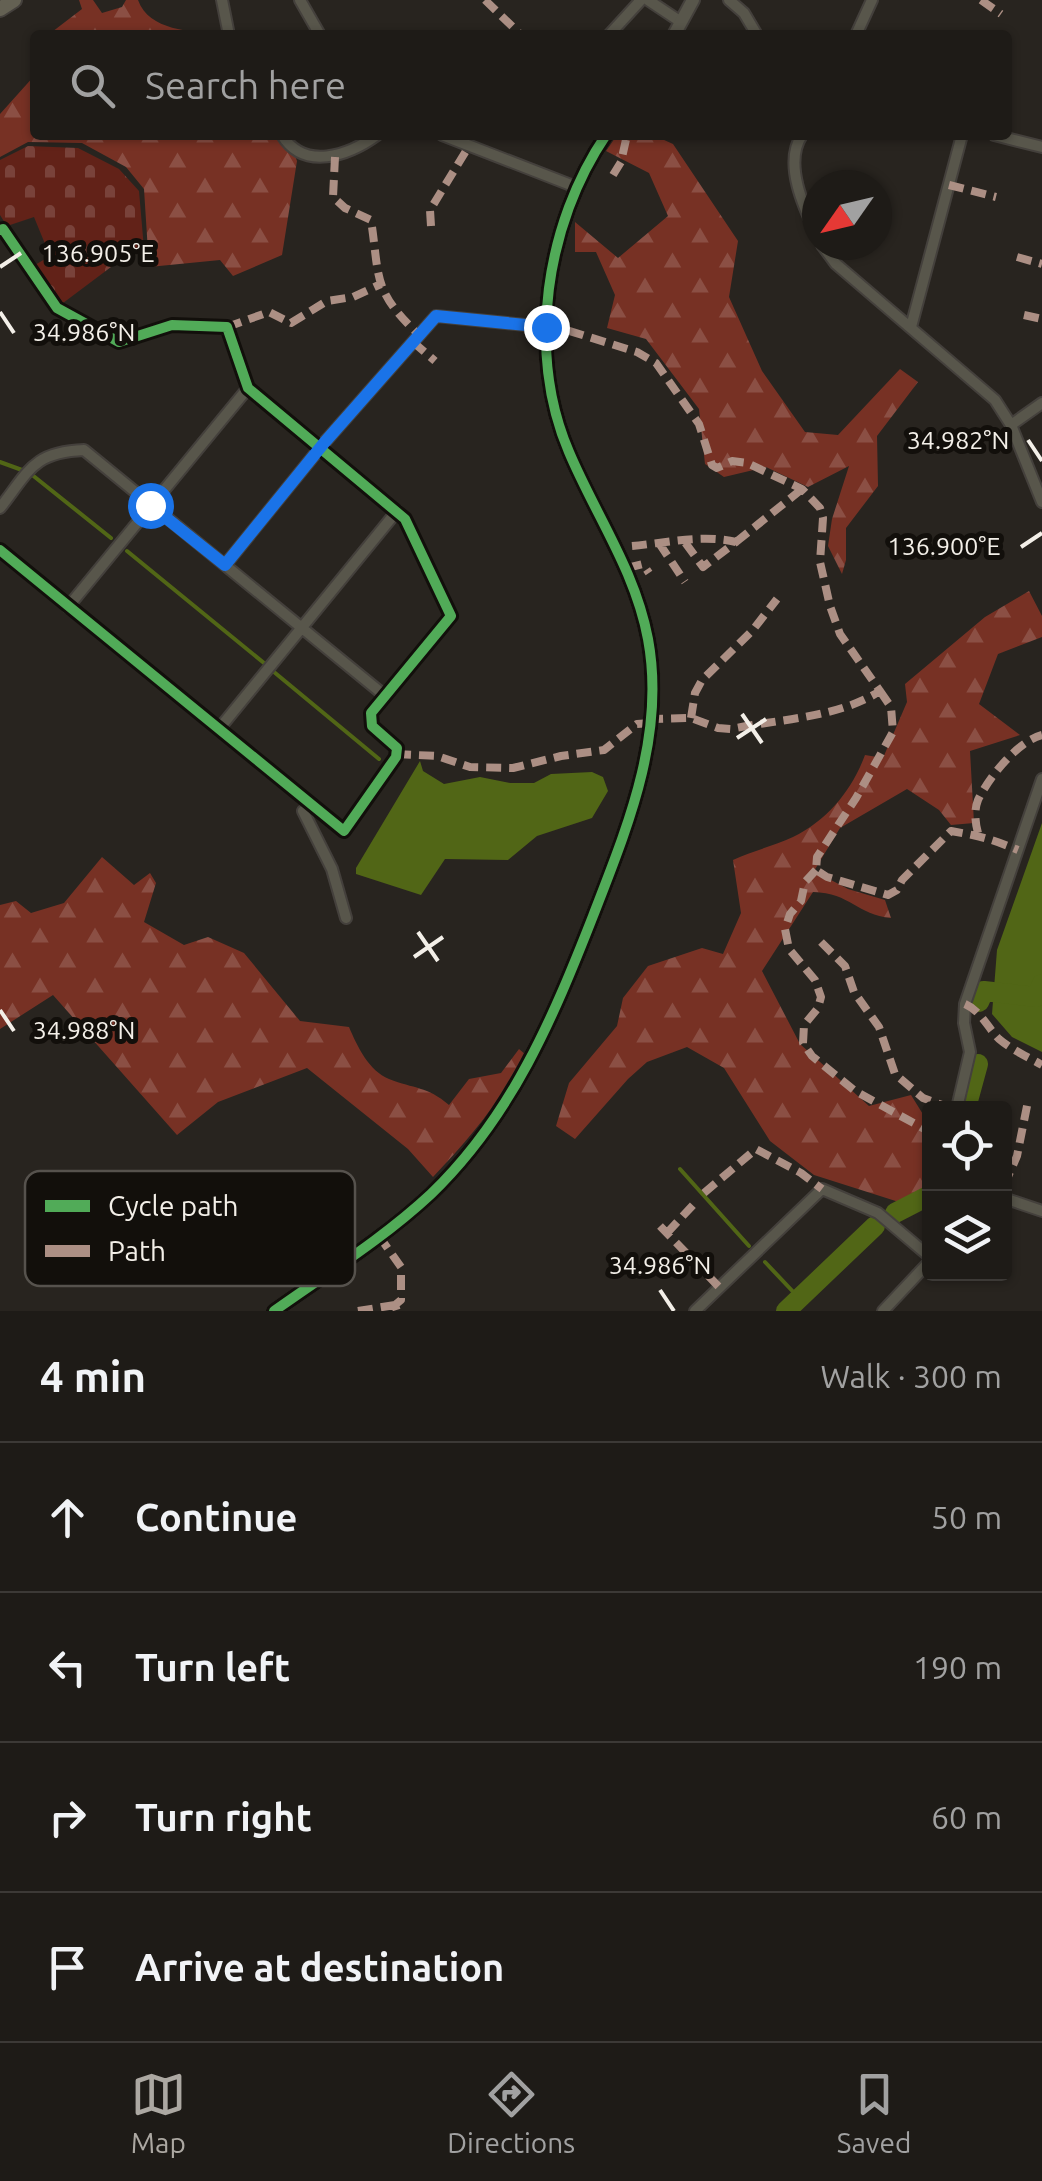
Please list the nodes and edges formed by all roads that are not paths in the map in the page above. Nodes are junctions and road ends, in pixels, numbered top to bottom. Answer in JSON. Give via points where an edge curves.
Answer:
{"nodes":[{"id":1,"x":14,"y":0,"type":"edge"},
{"id":2,"x":222,"y":0,"type":"edge"},
{"id":3,"x":300,"y":0,"type":"edge"},
{"id":4,"x":645,"y":0,"type":"edge"},
{"id":5,"x":693,"y":0,"type":"edge"},
{"id":6,"x":729,"y":0,"type":"edge"},
{"id":7,"x":872,"y":0,"type":"edge"},
{"id":8,"x":0,"y":9,"type":"edge"},
{"id":9,"x":677,"y":29,"type":"edge"},
{"id":10,"x":228,"y":30,"type":"edge"},
{"id":11,"x":317,"y":30,"type":"edge"},
{"id":12,"x":614,"y":30,"type":"edge"},
{"id":13,"x":754,"y":30,"type":"edge"},
{"id":14,"x":858,"y":30,"type":"edge"},
{"id":15,"x":285,"y":140,"type":"edge"},
{"id":16,"x":367,"y":140,"type":"edge"},
{"id":17,"x":455,"y":140,"type":"edge"},
{"id":18,"x":603,"y":140,"type":"edge"},
{"id":19,"x":798,"y":140,"type":"edge"},
{"id":20,"x":961,"y":140,"type":"edge"},
{"id":21,"x":1012,"y":140,"type":"edge"},
{"id":22,"x":1042,"y":147,"type":"edge"},
{"id":23,"x":576,"y":188,"type":"junction"},
{"id":24,"x":802,"y":197,"type":"edge"},
{"id":25,"x":0,"y":230,"type":"edge"},
{"id":26,"x":833,"y":260,"type":"edge"},
{"id":27,"x":546,"y":327,"type":"junction"},
{"id":28,"x":912,"y":327,"type":"junction"},
{"id":29,"x":248,"y":388,"type":"junction"},
{"id":30,"x":1042,"y":403,"type":"edge"},
{"id":31,"x":1012,"y":426,"type":"junction"},
{"id":32,"x":322,"y":449,"type":"junction"},
{"id":33,"x":1042,"y":502,"type":"edge"},
{"id":34,"x":150,"y":505,"type":"junction"},
{"id":35,"x":0,"y":508,"type":"edge"},
{"id":36,"x":398,"y":511,"type":"junction"},
{"id":37,"x":0,"y":550,"type":"edge"},
{"id":38,"x":225,"y":565,"type":"junction"},
{"id":39,"x":68,"y":606,"type":"junction"},
{"id":40,"x":302,"y":627,"type":"junction"},
{"id":41,"x":384,"y":694,"type":"junction"},
{"id":42,"x":219,"y":729,"type":"junction"},
{"id":43,"x":1042,"y":779,"type":"edge"},
{"id":44,"x":311,"y":806,"type":"junction"},
{"id":45,"x":346,"y":918,"type":"dead end"},
{"id":46,"x":959,"y":1101,"type":"edge"},
{"id":47,"x":1012,"y":1201,"type":"edge"},
{"id":48,"x":1042,"y":1211,"type":"edge"},
{"id":49,"x":922,"y":1252,"type":"edge"},
{"id":50,"x":355,"y":1253,"type":"edge"},
{"id":51,"x":922,"y":1268,"type":"edge"},
{"id":52,"x":309,"y":1286,"type":"edge"},
{"id":53,"x":274,"y":1311,"type":"edge"},
{"id":54,"x":695,"y":1311,"type":"edge"},
{"id":55,"x":883,"y":1311,"type":"edge"}],
"edges":[{"from":1,"to":8,"type":"main road"},
{"from":2,"to":10,"type":"street"},
{"from":3,"to":11,"type":"street"},
{"from":4,"to":9,"type":"street"},
{"from":4,"to":12,"type":"street"},
{"from":5,"to":9,"type":"street"},
{"from":6,"to":13,"type":"street"},
{"from":7,"to":14,"type":"street"},
{"from":15,"to":16,"type":"street","via":[[302,155],[335,157]]},
{"from":17,"to":23,"type":"street"},
{"from":18,"to":23,"type":"street"},
{"from":19,"to":24,"type":"street","via":[[794,163]]},
{"from":20,"to":28,"type":"street"},
{"from":21,"to":22,"type":"street"},
{"from":23,"to":27,"type":"street","via":[[553,261]]},
{"from":25,"to":29,"type":"street","via":[[57,308],[119,342],[172,325],[227,327]]},
{"from":26,"to":28,"type":"street"},
{"from":27,"to":32,"type":"street","via":[[436,316]]},
{"from":27,"to":50,"type":"street","via":[[552,392],[568,450],[639,600],[651,660],[648,759],[562,998],[529,1066],[431,1193]]},
{"from":28,"to":31,"type":"street","via":[[995,400]]},
{"from":29,"to":32,"type":"street"},
{"from":29,"to":34,"type":"street"},
{"from":30,"to":31,"type":"street"},
{"from":31,"to":33,"type":"street"},
{"from":32,"to":36,"type":"street"},
{"from":32,"to":38,"type":"street"},
{"from":34,"to":35,"type":"street","via":[[84,450],[56,451],[36,462]]},
{"from":34,"to":38,"type":"street"},
{"from":34,"to":39,"type":"street"},
{"from":36,"to":40,"type":"street"},
{"from":36,"to":41,"type":"street","via":[[451,616]]},
{"from":37,"to":39,"type":"street"},
{"from":38,"to":40,"type":"street"},
{"from":39,"to":42,"type":"street"},
{"from":40,"to":41,"type":"street"},
{"from":40,"to":42,"type":"street"},
{"from":41,"to":44,"type":"street","via":[[370,721],[397,748],[396,757],[344,832]]},
{"from":42,"to":44,"type":"street"},
{"from":43,"to":46,"type":"street","via":[[965,1004],[970,1052]]},
{"from":44,"to":45,"type":"street","via":[[303,811],[332,869]]},
{"from":47,"to":48,"type":"street"},
{"from":49,"to":54,"type":"street","via":[[878,1213],[822,1189]]},
{"from":51,"to":55,"type":"street"},
{"from":52,"to":53,"type":"street"}]}
